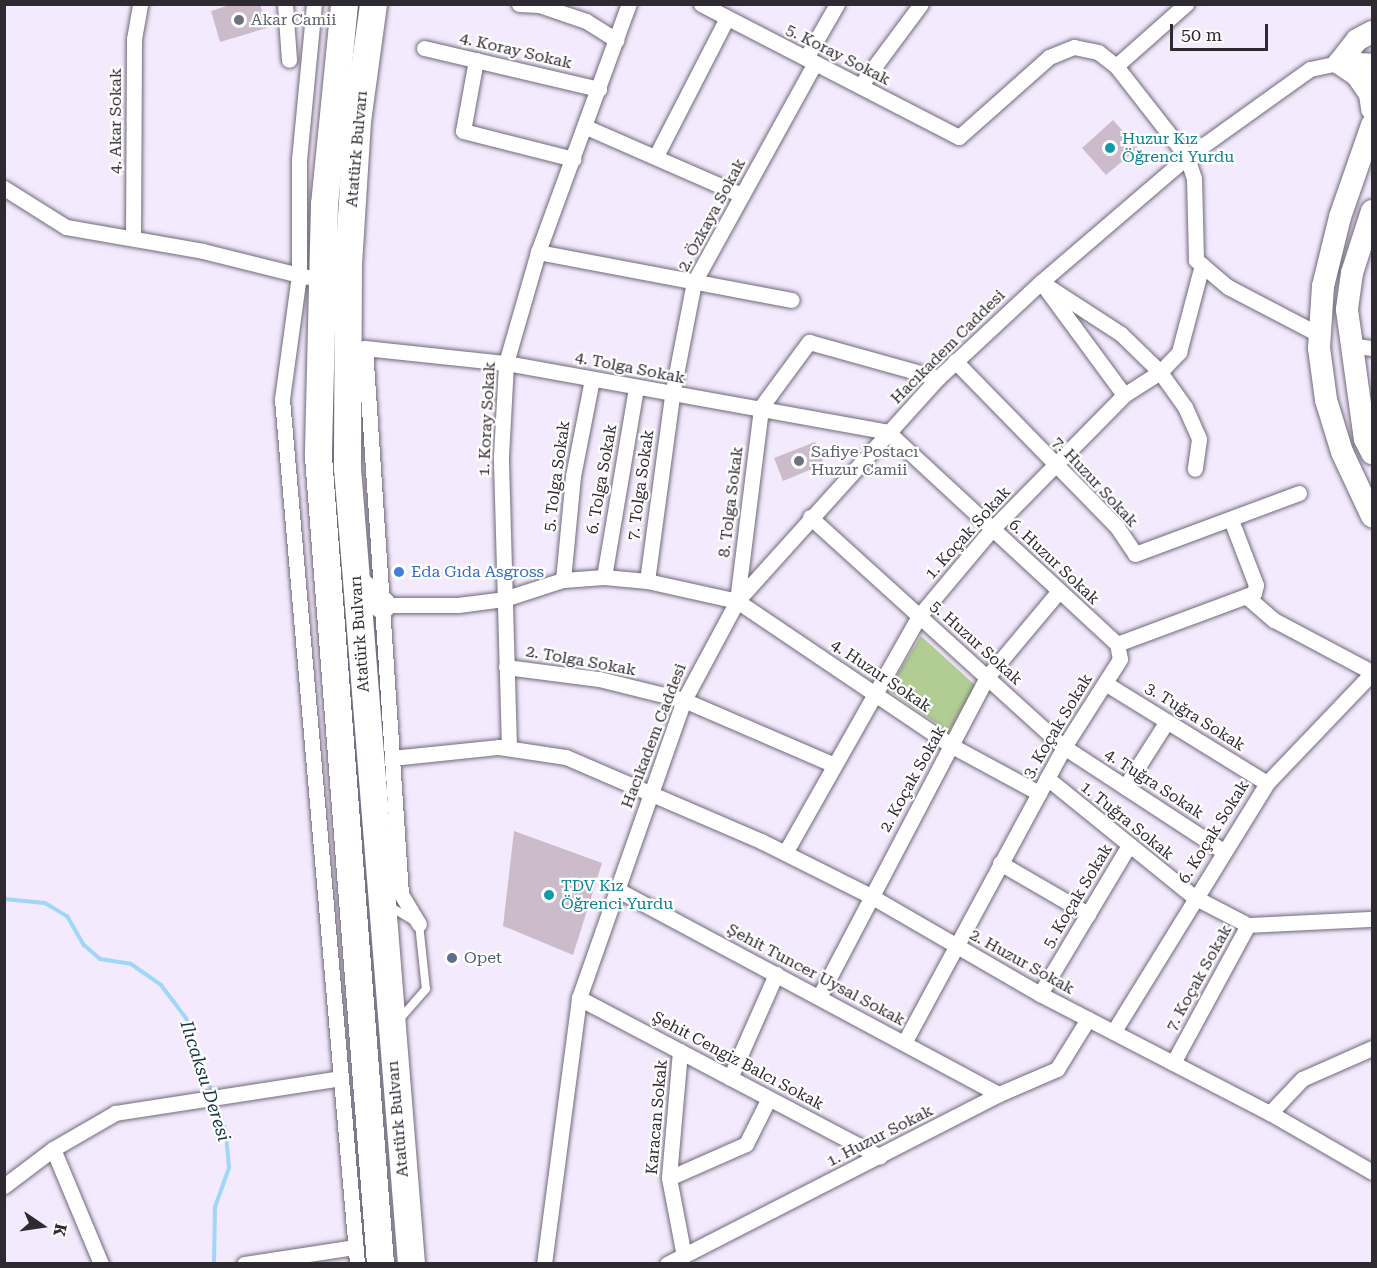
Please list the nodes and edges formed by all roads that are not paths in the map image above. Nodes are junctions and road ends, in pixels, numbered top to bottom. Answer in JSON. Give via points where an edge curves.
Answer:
{"nodes":[{"id":1,"x":140,"y":4,"type":"edge"},
{"id":2,"x":285,"y":4,"type":"edge"},
{"id":3,"x":314,"y":4,"type":"edge"},
{"id":4,"x":344,"y":4,"type":"edge"},
{"id":5,"x":373,"y":4,"type":"edge"},
{"id":6,"x":519,"y":4,"type":"edge"},
{"id":7,"x":629,"y":4,"type":"edge"},
{"id":8,"x":701,"y":4,"type":"edge"},
{"id":9,"x":837,"y":4,"type":"edge"},
{"id":10,"x":921,"y":4,"type":"edge"},
{"id":11,"x":1186,"y":4,"type":"edge"},
{"id":12,"x":727,"y":18,"type":"junction"},
{"id":13,"x":1372,"y":32,"type":"edge"},
{"id":14,"x":616,"y":40,"type":"junction"},
{"id":15,"x":424,"y":48,"type":"dead end"},
{"id":16,"x":289,"y":60,"type":"dead end"},
{"id":17,"x":476,"y":60,"type":"junction"},
{"id":18,"x":810,"y":60,"type":"junction"},
{"id":19,"x":1339,"y":63,"type":"junction"},
{"id":20,"x":1372,"y":65,"type":"edge"},
{"id":21,"x":1116,"y":66,"type":"junction"},
{"id":22,"x":860,"y":86,"type":"junction"},
{"id":23,"x":599,"y":89,"type":"junction"},
{"id":24,"x":1372,"y":109,"type":"edge"},
{"id":25,"x":1372,"y":125,"type":"edge"},
{"id":26,"x":586,"y":127,"type":"junction"},
{"id":27,"x":656,"y":156,"type":"junction"},
{"id":28,"x":1187,"y":157,"type":"junction"},
{"id":29,"x":574,"y":159,"type":"junction"},
{"id":30,"x":4,"y":188,"type":"edge"},
{"id":31,"x":742,"y":195,"type":"junction"},
{"id":32,"x":1372,"y":211,"type":"edge"},
{"id":33,"x":133,"y":238,"type":"junction"},
{"id":34,"x":538,"y":252,"type":"junction"},
{"id":35,"x":1202,"y":265,"type":"junction"},
{"id":36,"x":310,"y":278,"type":"junction"},
{"id":37,"x":694,"y":282,"type":"junction"},
{"id":38,"x":1041,"y":282,"type":"junction"},
{"id":39,"x":791,"y":300,"type":"dead end"},
{"id":40,"x":1320,"y":335,"type":"junction"},
{"id":41,"x":356,"y":343,"type":"junction"},
{"id":42,"x":1350,"y":345,"type":"junction"},
{"id":43,"x":1372,"y":348,"type":"edge"},
{"id":44,"x":955,"y":361,"type":"junction"},
{"id":45,"x":506,"y":363,"type":"junction"},
{"id":46,"x":1160,"y":372,"type":"junction"},
{"id":47,"x":938,"y":378,"type":"junction"},
{"id":48,"x":592,"y":379,"type":"junction"},
{"id":49,"x":636,"y":387,"type":"junction"},
{"id":50,"x":672,"y":395,"type":"junction"},
{"id":51,"x":1124,"y":395,"type":"junction"},
{"id":52,"x":761,"y":407,"type":"junction"},
{"id":53,"x":888,"y":432,"type":"junction"},
{"id":54,"x":1372,"y":453,"type":"edge"},
{"id":55,"x":1057,"y":466,"type":"junction"},
{"id":56,"x":1196,"y":469,"type":"dead end"},
{"id":57,"x":1299,"y":493,"type":"dead end"},
{"id":58,"x":1372,"y":516,"type":"edge"},
{"id":59,"x":810,"y":518,"type":"junction"},
{"id":60,"x":1231,"y":520,"type":"junction"},
{"id":61,"x":992,"y":529,"type":"junction"},
{"id":62,"x":604,"y":578,"type":"junction"},
{"id":63,"x":563,"y":580,"type":"junction"},
{"id":64,"x":647,"y":580,"type":"junction"},
{"id":65,"x":357,"y":583,"type":"junction"},
{"id":66,"x":1059,"y":591,"type":"junction"},
{"id":67,"x":1246,"y":596,"type":"junction"},
{"id":68,"x":504,"y":599,"type":"junction"},
{"id":69,"x":737,"y":601,"type":"junction"},
{"id":70,"x":382,"y":605,"type":"junction"},
{"id":71,"x":919,"y":616,"type":"junction"},
{"id":72,"x":1117,"y":644,"type":"junction"},
{"id":73,"x":506,"y":667,"type":"junction"},
{"id":74,"x":1372,"y":672,"type":"edge"},
{"id":75,"x":987,"y":677,"type":"junction"},
{"id":76,"x":1105,"y":683,"type":"junction"},
{"id":77,"x":875,"y":693,"type":"junction"},
{"id":78,"x":684,"y":700,"type":"junction"},
{"id":79,"x":1167,"y":721,"type":"junction"},
{"id":80,"x":952,"y":746,"type":"junction"},
{"id":81,"x":1064,"y":747,"type":"junction"},
{"id":82,"x":509,"y":748,"type":"junction"},
{"id":83,"x":381,"y":755,"type":"junction"},
{"id":84,"x":834,"y":765,"type":"junction"},
{"id":85,"x":1047,"y":778,"type":"junction"},
{"id":86,"x":1267,"y":783,"type":"junction"},
{"id":87,"x":1125,"y":787,"type":"junction"},
{"id":88,"x":1039,"y":793,"type":"junction"},
{"id":89,"x":649,"y":794,"type":"junction"},
{"id":90,"x":1128,"y":847,"type":"junction"},
{"id":91,"x":1223,"y":851,"type":"junction"},
{"id":92,"x":785,"y":853,"type":"junction"},
{"id":93,"x":1000,"y":863,"type":"junction"},
{"id":94,"x":616,"y":889,"type":"junction"},
{"id":95,"x":869,"y":895,"type":"junction"},
{"id":96,"x":1194,"y":897,"type":"junction"},
{"id":97,"x":381,"y":901,"type":"junction"},
{"id":98,"x":1088,"y":914,"type":"junction"},
{"id":99,"x":1372,"y":919,"type":"edge"},
{"id":100,"x":419,"y":924,"type":"junction"},
{"id":101,"x":1248,"y":925,"type":"junction"},
{"id":102,"x":955,"y":946,"type":"junction"},
{"id":103,"x":776,"y":974,"type":"junction"},
{"id":104,"x":1040,"y":994,"type":"junction"},
{"id":105,"x":819,"y":997,"type":"junction"},
{"id":106,"x":579,"y":998,"type":"junction"},
{"id":107,"x":1088,"y":1019,"type":"junction"},
{"id":108,"x":391,"y":1029,"type":"junction"},
{"id":109,"x":1114,"y":1031,"type":"junction"},
{"id":110,"x":904,"y":1043,"type":"junction"},
{"id":111,"x":1372,"y":1048,"type":"edge"},
{"id":112,"x":680,"y":1051,"type":"junction"},
{"id":113,"x":1173,"y":1063,"type":"junction"},
{"id":114,"x":340,"y":1078,"type":"junction"},
{"id":115,"x":730,"y":1078,"type":"junction"},
{"id":116,"x":999,"y":1094,"type":"junction"},
{"id":117,"x":769,"y":1098,"type":"junction"},
{"id":118,"x":1270,"y":1113,"type":"junction"},
{"id":119,"x":53,"y":1149,"type":"junction"},
{"id":120,"x":880,"y":1157,"type":"junction"},
{"id":121,"x":1372,"y":1172,"type":"edge"},
{"id":122,"x":669,"y":1178,"type":"junction"},
{"id":123,"x":4,"y":1186,"type":"edge"},
{"id":124,"x":355,"y":1246,"type":"junction"},
{"id":125,"x":684,"y":1256,"type":"junction"},
{"id":126,"x":101,"y":1263,"type":"edge"},
{"id":127,"x":244,"y":1263,"type":"edge"},
{"id":128,"x":357,"y":1263,"type":"edge"},
{"id":129,"x":380,"y":1263,"type":"edge"},
{"id":130,"x":411,"y":1263,"type":"edge"},
{"id":131,"x":544,"y":1263,"type":"edge"},
{"id":132,"x":668,"y":1263,"type":"edge"}],
"edges":[{"from":1,"to":33,"type":"street","name":"4. Akar Sokak","via":[[134,39]]},
{"from":2,"to":16,"type":"street"},
{"from":3,"to":36,"type":"street","via":[[299,159]]},
{"from":4,"to":36,"type":"highway","name":"Atatürk Bulvarı","via":[[324,204]]},
{"from":5,"to":41,"type":"highway","name":"Atatürk Bulvarı","via":[[357,121]]},
{"from":6,"to":14,"type":"street","via":[[539,5],[586,21]]},
{"from":7,"to":14,"type":"street","name":"1. Koray Sokak"},
{"from":8,"to":12,"type":"street","name":"5. Koray Sokak"},
{"from":9,"to":18,"type":"street","name":"2. Özkaya Sokak"},
{"from":10,"to":22,"type":"street"},
{"from":11,"to":21,"type":"street"},
{"from":12,"to":18,"type":"street","name":"5. Koray Sokak"},
{"from":12,"to":27,"type":"street"},
{"from":13,"to":19,"type":"main road","via":[[1358,40]]},
{"from":14,"to":23,"type":"street","name":"1. Koray Sokak"},
{"from":15,"to":17,"type":"street","name":"4. Koray Sokak"},
{"from":17,"to":23,"type":"street","name":"4. Koray Sokak"},
{"from":17,"to":29,"type":"street","via":[[464,131]]},
{"from":18,"to":22,"type":"street","name":"5. Koray Sokak"},
{"from":18,"to":31,"type":"street","name":"2. Özkaya Sokak"},
{"from":19,"to":20,"type":"main road"},
{"from":19,"to":24,"type":"main road","via":[[1357,75],[1370,94]]},
{"from":19,"to":28,"type":"street","name":"Hacıkadem Caddesi","via":[[1310,69]]},
{"from":21,"to":22,"type":"street","name":"5. Koray Sokak","via":[[1098,52],[1062,50],[959,137]]},
{"from":21,"to":28,"type":"street"},
{"from":23,"to":26,"type":"street","name":"1. Koray Sokak"},
{"from":25,"to":40,"type":"main road","via":[[1340,217],[1323,285]]},
{"from":26,"to":27,"type":"street"},
{"from":26,"to":29,"type":"street","name":"1. Koray Sokak"},
{"from":27,"to":31,"type":"street"},
{"from":28,"to":35,"type":"street","via":[[1194,178],[1196,260]]},
{"from":28,"to":38,"type":"street","name":"Hacıkadem Caddesi"},
{"from":29,"to":34,"type":"street","name":"1. Koray Sokak"},
{"from":30,"to":33,"type":"street","via":[[66,227]]},
{"from":31,"to":37,"type":"street","name":"2. Özkaya Sokak"},
{"from":32,"to":42,"type":"main road","via":[[1352,273]]},
{"from":33,"to":36,"type":"street"},
{"from":34,"to":37,"type":"street"},
{"from":34,"to":45,"type":"street","name":"1. Koray Sokak"},
{"from":35,"to":40,"type":"street","via":[[1228,287]]},
{"from":35,"to":46,"type":"street","name":"1. Koçak Sokak","via":[[1179,352]]},
{"from":36,"to":114,"type":"street","via":[[282,399]]},
{"from":36,"to":129,"type":"highway","name":"Atatürk Bulvarı","via":[[318,456]]},
{"from":37,"to":39,"type":"street"},
{"from":37,"to":50,"type":"street","name":"2. Özkaya Sokak"},
{"from":38,"to":44,"type":"street","name":"Hacıkadem Caddesi"},
{"from":38,"to":46,"type":"street","via":[[1121,334]]},
{"from":38,"to":51,"type":"street"},
{"from":40,"to":58,"type":"main road","via":[[1326,400],[1342,452]]},
{"from":41,"to":45,"type":"street","name":"4. Tolga Sokak"},
{"from":41,"to":65,"type":"highway","name":"Atatürk Bulvarı","via":[[347,468]]},
{"from":41,"to":70,"type":"street"},
{"from":42,"to":43,"type":"street"},
{"from":42,"to":54,"type":"main road","via":[[1365,439]]},
{"from":44,"to":47,"type":"street","name":"Hacıkadem Caddesi"},
{"from":44,"to":55,"type":"street","name":"7. Huzur Sokak"},
{"from":45,"to":48,"type":"street","name":"4. Tolga Sokak"},
{"from":45,"to":68,"type":"street","name":"1. Koray Sokak","via":[[501,456]]},
{"from":46,"to":51,"type":"street","name":"1. Koçak Sokak"},
{"from":46,"to":56,"type":"street","via":[[1185,407],[1199,439]]},
{"from":47,"to":52,"type":"street","via":[[809,342]]},
{"from":47,"to":53,"type":"street","name":"Hacıkadem Caddesi"},
{"from":48,"to":49,"type":"street","name":"4. Tolga Sokak"},
{"from":48,"to":63,"type":"street","name":"5. Tolga Sokak","via":[[573,476]]},
{"from":49,"to":50,"type":"street","name":"4. Tolga Sokak"},
{"from":49,"to":62,"type":"street","name":"6. Tolga Sokak"},
{"from":50,"to":52,"type":"street","name":"4. Tolga Sokak"},
{"from":50,"to":64,"type":"street","name":"7. Tolga Sokak"},
{"from":51,"to":55,"type":"street","name":"1. Koçak Sokak"},
{"from":52,"to":53,"type":"street","name":"4. Tolga Sokak"},
{"from":52,"to":69,"type":"street","name":"8. Tolga Sokak"},
{"from":53,"to":59,"type":"street","name":"Hacıkadem Caddesi"},
{"from":53,"to":61,"type":"street","name":"6. Huzur Sokak"},
{"from":55,"to":60,"type":"street","name":"7. Huzur Sokak","via":[[1117,527],[1135,554]]},
{"from":55,"to":61,"type":"street","name":"1. Koçak Sokak"},
{"from":57,"to":60,"type":"street","name":"7. Huzur Sokak"},
{"from":59,"to":69,"type":"street","name":"Hacıkadem Caddesi"},
{"from":59,"to":71,"type":"street","name":"5. Huzur Sokak"},
{"from":60,"to":67,"type":"street","via":[[1256,585],[1254,593]]},
{"from":61,"to":66,"type":"street","name":"6. Huzur Sokak"},
{"from":61,"to":71,"type":"street","name":"1. Koçak Sokak"},
{"from":62,"to":63,"type":"street"},
{"from":62,"to":64,"type":"street"},
{"from":63,"to":68,"type":"street"},
{"from":64,"to":69,"type":"street"},
{"from":65,"to":70,"type":"highway"},
{"from":65,"to":83,"type":"highway","name":"Atatürk Bulvarı"},
{"from":66,"to":72,"type":"street","name":"6. Huzur Sokak"},
{"from":66,"to":75,"type":"street","name":"2. Koçak Sokak"},
{"from":67,"to":72,"type":"street"},
{"from":67,"to":74,"type":"street","via":[[1274,620]]},
{"from":68,"to":70,"type":"street","via":[[405,608]]},
{"from":68,"to":73,"type":"street","name":"1. Koray Sokak"},
{"from":69,"to":77,"type":"street","name":"4. Huzur Sokak"},
{"from":69,"to":78,"type":"street","name":"Hacıkadem Caddesi"},
{"from":70,"to":83,"type":"street"},
{"from":71,"to":75,"type":"street","name":"5. Huzur Sokak"},
{"from":71,"to":77,"type":"street","name":"1. Koçak Sokak"},
{"from":72,"to":76,"type":"street","name":"3. Koçak Sokak","via":[[1120,659]]},
{"from":73,"to":78,"type":"street","name":"2. Tolga Sokak","via":[[599,679]]},
{"from":73,"to":82,"type":"street","name":"1. Koray Sokak"},
{"from":74,"to":86,"type":"street","name":"6. Koçak Sokak"},
{"from":75,"to":80,"type":"street","name":"2. Koçak Sokak"},
{"from":75,"to":81,"type":"street","name":"5. Huzur Sokak"},
{"from":76,"to":79,"type":"street","name":"3. Tuğra Sokak"},
{"from":76,"to":81,"type":"street","name":"3. Koçak Sokak"},
{"from":77,"to":80,"type":"street","name":"4. Huzur Sokak"},
{"from":77,"to":84,"type":"street","name":"1. Koçak Sokak"},
{"from":78,"to":84,"type":"street","name":"2. Tolga Sokak"},
{"from":78,"to":89,"type":"street","name":"Hacıkadem Caddesi"},
{"from":79,"to":86,"type":"street","name":"3. Tuğra Sokak"},
{"from":79,"to":87,"type":"street"},
{"from":80,"to":88,"type":"street","name":"4. Huzur Sokak"},
{"from":80,"to":95,"type":"street","name":"2. Koçak Sokak"},
{"from":81,"to":85,"type":"street","name":"3. Koçak Sokak"},
{"from":81,"to":87,"type":"street","name":"4. Tuğra Sokak"},
{"from":82,"to":83,"type":"street","name":"2. Huzur Sokak"},
{"from":82,"to":89,"type":"street","name":"2. Huzur Sokak","via":[[566,757]]},
{"from":83,"to":97,"type":"highway","name":"Atatürk Bulvarı"},
{"from":83,"to":100,"type":"street","via":[[401,894]]},
{"from":84,"to":92,"type":"street","name":"1. Koçak Sokak"},
{"from":85,"to":88,"type":"street","name":"3. Koçak Sokak"},
{"from":85,"to":90,"type":"street","name":"1. Tuğra Sokak"},
{"from":86,"to":91,"type":"street","name":"6. Koçak Sokak"},
{"from":87,"to":91,"type":"street","name":"4. Tuğra Sokak"},
{"from":88,"to":93,"type":"street","name":"3. Koçak Sokak"},
{"from":89,"to":92,"type":"street","name":"2. Huzur Sokak"},
{"from":89,"to":94,"type":"street","name":"Hacıkadem Caddesi"},
{"from":90,"to":96,"type":"street","name":"1. Tuğra Sokak"},
{"from":90,"to":98,"type":"street","name":"5. Koçak Sokak"},
{"from":91,"to":96,"type":"street","name":"6. Koçak Sokak"},
{"from":92,"to":95,"type":"street","name":"2. Huzur Sokak"},
{"from":93,"to":98,"type":"street"},
{"from":93,"to":102,"type":"street","name":"3. Koçak Sokak"},
{"from":94,"to":103,"type":"street","name":"Şehit Tuncer Uysal Sokak"},
{"from":94,"to":106,"type":"street","name":"Hacıkadem Caddesi"},
{"from":95,"to":102,"type":"street","name":"2. Huzur Sokak"},
{"from":95,"to":105,"type":"street","name":"2. Koçak Sokak"},
{"from":96,"to":101,"type":"street","name":"1. Tuğra Sokak"},
{"from":96,"to":109,"type":"street","name":"6. Koçak Sokak"},
{"from":97,"to":100,"type":"lane"},
{"from":97,"to":108,"type":"highway","name":"Atatürk Bulvarı"},
{"from":98,"to":104,"type":"street","name":"5. Koçak Sokak"},
{"from":99,"to":101,"type":"street","name":"7. Koçak Sokak"},
{"from":100,"to":108,"type":"lane","via":[[426,989]]},
{"from":101,"to":113,"type":"street","name":"7. Koçak Sokak"},
{"from":102,"to":104,"type":"street","name":"2. Huzur Sokak"},
{"from":102,"to":110,"type":"street","name":"3. Koçak Sokak"},
{"from":103,"to":105,"type":"street","name":"Şehit Tuncer Uysal Sokak"},
{"from":103,"to":115,"type":"street"},
{"from":104,"to":107,"type":"street","name":"2. Huzur Sokak"},
{"from":105,"to":110,"type":"street","name":"Şehit Tuncer Uysal Sokak"},
{"from":106,"to":112,"type":"street","name":"Şehit Cengiz Balcı Sokak"},
{"from":106,"to":131,"type":"street","name":"Hacıkadem Caddesi"},
{"from":107,"to":109,"type":"street","name":"2. Huzur Sokak"},
{"from":107,"to":116,"type":"street","name":"1. Huzur Sokak","via":[[1057,1069]]},
{"from":108,"to":130,"type":"highway","name":"Atatürk Bulvarı"},
{"from":109,"to":113,"type":"street","name":"2. Huzur Sokak"},
{"from":110,"to":116,"type":"street","name":"Şehit Tuncer Uysal Sokak"},
{"from":111,"to":118,"type":"street","via":[[1302,1079]]},
{"from":112,"to":115,"type":"street","name":"Şehit Cengiz Balcı Sokak"},
{"from":112,"to":122,"type":"street","name":"Karacan Sokak"},
{"from":113,"to":118,"type":"street","name":"2. Huzur Sokak"},
{"from":114,"to":119,"type":"street","via":[[115,1113]]},
{"from":114,"to":124,"type":"street"},
{"from":115,"to":117,"type":"street","name":"Şehit Cengiz Balcı Sokak"},
{"from":116,"to":120,"type":"street","name":"1. Huzur Sokak"},
{"from":117,"to":120,"type":"street","name":"Şehit Cengiz Balcı Sokak"},
{"from":117,"to":122,"type":"street","via":[[746,1144]]},
{"from":118,"to":121,"type":"street","name":"2. Huzur Sokak"},
{"from":119,"to":123,"type":"street"},
{"from":119,"to":126,"type":"street"},
{"from":120,"to":125,"type":"street","name":"1. Huzur Sokak"},
{"from":122,"to":125,"type":"street","name":"Karacan Sokak"},
{"from":124,"to":127,"type":"street"},
{"from":124,"to":128,"type":"street"},
{"from":125,"to":132,"type":"street","name":"1. Huzur Sokak"}]}
